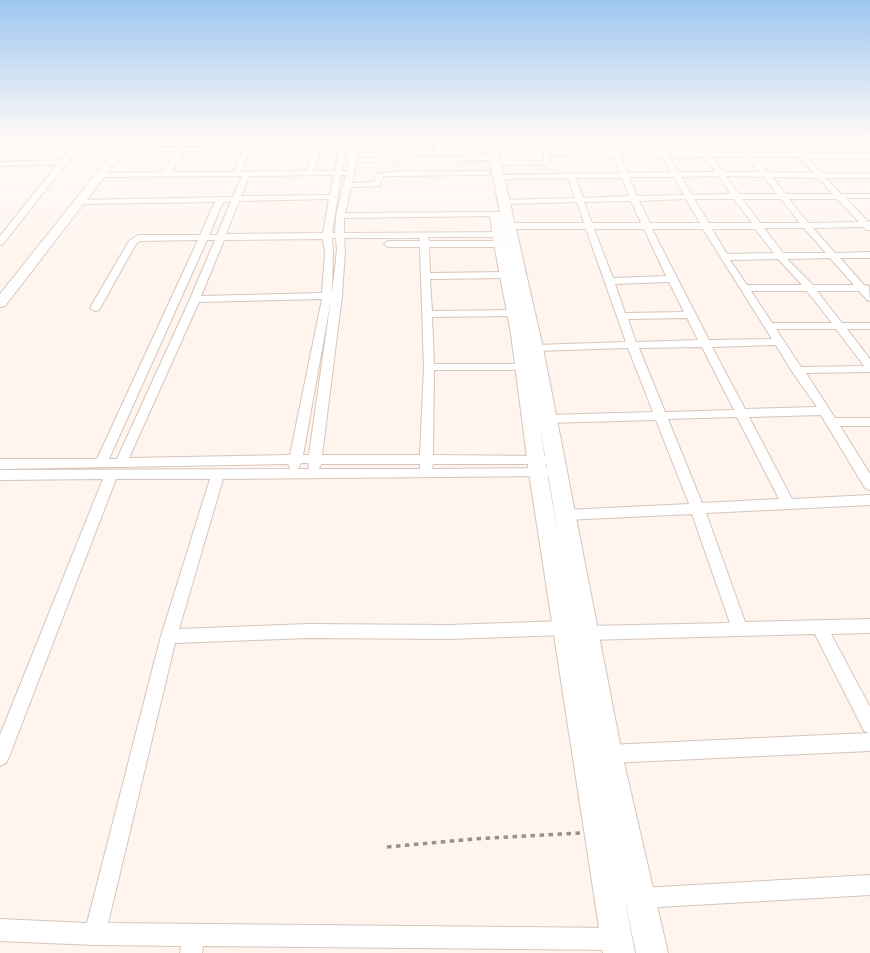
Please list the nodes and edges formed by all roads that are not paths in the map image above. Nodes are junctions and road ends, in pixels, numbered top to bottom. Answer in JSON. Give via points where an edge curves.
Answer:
{"nodes":[{"id":1,"x":48,"y":181,"type":"edge"},
{"id":2,"x":85,"y":181,"type":"edge"},
{"id":3,"x":94,"y":181,"type":"edge"},
{"id":4,"x":243,"y":181,"type":"edge"},
{"id":5,"x":337,"y":181,"type":"edge"},
{"id":6,"x":348,"y":181,"type":"edge"},
{"id":7,"x":377,"y":181,"type":"edge"},
{"id":8,"x":495,"y":181,"type":"edge"},
{"id":9,"x":573,"y":181,"type":"edge"},
{"id":10,"x":627,"y":181,"type":"edge"},
{"id":11,"x":681,"y":181,"type":"edge"},
{"id":12,"x":726,"y":181,"type":"edge"},
{"id":13,"x":772,"y":181,"type":"edge"},
{"id":14,"x":825,"y":181,"type":"edge"},
{"id":15,"x":347,"y":185,"type":"junction"},
{"id":16,"x":784,"y":196,"type":"junction"},
{"id":17,"x":870,"y":196,"type":"edge"},
{"id":18,"x":334,"y":197,"type":"junction"},
{"id":19,"x":690,"y":197,"type":"junction"},
{"id":20,"x":841,"y":197,"type":"junction"},
{"id":21,"x":737,"y":198,"type":"junction"},
{"id":22,"x":235,"y":199,"type":"junction"},
{"id":23,"x":634,"y":199,"type":"junction"},
{"id":24,"x":220,"y":200,"type":"junction"},
{"id":25,"x":580,"y":200,"type":"junction"},
{"id":26,"x":78,"y":202,"type":"junction"},
{"id":27,"x":340,"y":216,"type":"junction"},
{"id":28,"x":806,"y":225,"type":"junction"},
{"id":29,"x":588,"y":226,"type":"junction"},
{"id":30,"x":646,"y":226,"type":"junction"},
{"id":31,"x":707,"y":226,"type":"junction"},
{"id":32,"x":757,"y":226,"type":"junction"},
{"id":33,"x":868,"y":226,"type":"edge"},
{"id":34,"x":505,"y":228,"type":"junction"},
{"id":35,"x":340,"y":239,"type":"junction"},
{"id":36,"x":202,"y":240,"type":"junction"},
{"id":37,"x":219,"y":240,"type":"junction"},
{"id":38,"x":327,"y":240,"type":"junction"},
{"id":39,"x":424,"y":240,"type":"junction"},
{"id":40,"x":0,"y":242,"type":"edge"},
{"id":41,"x":30,"y":246,"type":"dead end"},
{"id":42,"x":832,"y":255,"type":"junction"},
{"id":43,"x":870,"y":255,"type":"edge"},
{"id":44,"x":780,"y":256,"type":"junction"},
{"id":45,"x":724,"y":257,"type":"junction"},
{"id":46,"x":506,"y":275,"type":"junction"},
{"id":47,"x":427,"y":276,"type":"junction"},
{"id":48,"x":672,"y":279,"type":"junction"},
{"id":49,"x":608,"y":281,"type":"junction"},
{"id":50,"x":744,"y":288,"type":"junction"},
{"id":51,"x":810,"y":288,"type":"junction"},
{"id":52,"x":866,"y":288,"type":"edge"},
{"id":53,"x":327,"y":296,"type":"junction"},
{"id":54,"x":337,"y":296,"type":"junction"},
{"id":55,"x":870,"y":298,"type":"edge"},
{"id":56,"x":195,"y":299,"type":"junction"},
{"id":57,"x":0,"y":303,"type":"edge"},
{"id":58,"x":95,"y":308,"type":"dead end"},
{"id":59,"x":515,"y":313,"type":"junction"},
{"id":60,"x":428,"y":314,"type":"junction"},
{"id":61,"x":691,"y":315,"type":"junction"},
{"id":62,"x":622,"y":316,"type":"junction"},
{"id":63,"x":768,"y":326,"type":"junction"},
{"id":64,"x":840,"y":326,"type":"junction"},
{"id":65,"x":870,"y":326,"type":"edge"},
{"id":66,"x":779,"y":342,"type":"junction"},
{"id":67,"x":706,"y":344,"type":"junction"},
{"id":68,"x":632,"y":346,"type":"junction"},
{"id":69,"x":532,"y":361,"type":"junction"},
{"id":70,"x":429,"y":367,"type":"junction"},
{"id":71,"x":870,"y":367,"type":"edge"},
{"id":72,"x":797,"y":370,"type":"junction"},
{"id":73,"x":825,"y":411,"type":"junction"},
{"id":74,"x":742,"y":414,"type":"junction"},
{"id":75,"x":659,"y":416,"type":"junction"},
{"id":76,"x":548,"y":420,"type":"junction"},
{"id":77,"x":832,"y":422,"type":"junction"},
{"id":78,"x":870,"y":422,"type":"edge"},
{"id":79,"x":296,"y":458,"type":"junction"},
{"id":80,"x":315,"y":459,"type":"junction"},
{"id":81,"x":426,"y":460,"type":"junction"},
{"id":82,"x":101,"y":463,"type":"junction"},
{"id":83,"x":0,"y":464,"type":"edge"},
{"id":84,"x":547,"y":466,"type":"junction"},
{"id":85,"x":117,"y":469,"type":"junction"},
{"id":86,"x":313,"y":473,"type":"junction"},
{"id":87,"x":218,"y":474,"type":"junction"},
{"id":88,"x":293,"y":474,"type":"junction"},
{"id":89,"x":426,"y":474,"type":"junction"},
{"id":90,"x":0,"y":475,"type":"edge"},
{"id":91,"x":870,"y":484,"type":"edge"},
{"id":92,"x":870,"y":500,"type":"edge"},
{"id":93,"x":788,"y":504,"type":"junction"},
{"id":94,"x":697,"y":508,"type":"junction"},
{"id":95,"x":566,"y":515,"type":"junction"},
{"id":96,"x":870,"y":626,"type":"edge"},
{"id":97,"x":819,"y":627,"type":"junction"},
{"id":98,"x":564,"y":628,"type":"junction"},
{"id":99,"x":740,"y":629,"type":"junction"},
{"id":100,"x":587,"y":633,"type":"junction"},
{"id":101,"x":169,"y":636,"type":"junction"},
{"id":102,"x":870,"y":725,"type":"edge"},
{"id":103,"x":870,"y":742,"type":"edge"},
{"id":104,"x":609,"y":754,"type":"junction"},
{"id":105,"x":0,"y":757,"type":"edge"},
{"id":106,"x":870,"y":885,"type":"edge"},
{"id":107,"x":641,"y":898,"type":"junction"},
{"id":108,"x":0,"y":930,"type":"edge"},
{"id":109,"x":95,"y":934,"type":"junction"},
{"id":110,"x":193,"y":944,"type":"edge"},
{"id":111,"x":651,"y":945,"type":"edge"},
{"id":112,"x":618,"y":946,"type":"edge"}],
"edges":[{"from":1,"to":40,"type":"street"},
{"from":2,"to":41,"type":"main road"},
{"from":3,"to":26,"type":"main road"},
{"from":4,"to":22,"type":"street"},
{"from":5,"to":18,"type":"street"},
{"from":6,"to":15,"type":"street"},
{"from":7,"to":15,"type":"street","via":[[376,184]]},
{"from":8,"to":34,"type":"main road"},
{"from":9,"to":25,"type":"street"},
{"from":10,"to":23,"type":"street"},
{"from":11,"to":19,"type":"street"},
{"from":12,"to":21,"type":"street"},
{"from":13,"to":16,"type":"street"},
{"from":14,"to":20,"type":"street"},
{"from":15,"to":27,"type":"street"},
{"from":16,"to":20,"type":"street"},
{"from":16,"to":21,"type":"street"},
{"from":16,"to":28,"type":"street"},
{"from":17,"to":20,"type":"street"},
{"from":18,"to":22,"type":"street"},
{"from":18,"to":38,"type":"street"},
{"from":19,"to":21,"type":"street"},
{"from":19,"to":23,"type":"street"},
{"from":19,"to":31,"type":"street"},
{"from":20,"to":33,"type":"street"},
{"from":21,"to":32,"type":"street"},
{"from":22,"to":24,"type":"street"},
{"from":22,"to":37,"type":"street"},
{"from":23,"to":25,"type":"street"},
{"from":23,"to":30,"type":"street"},
{"from":24,"to":26,"type":"street"},
{"from":24,"to":36,"type":"street"},
{"from":25,"to":29,"type":"street"},
{"from":25,"to":34,"type":"street"},
{"from":26,"to":57,"type":"main road"},
{"from":27,"to":34,"type":"street"},
{"from":27,"to":35,"type":"street"},
{"from":28,"to":32,"type":"street"},
{"from":28,"to":33,"type":"street"},
{"from":28,"to":42,"type":"street"},
{"from":29,"to":30,"type":"street"},
{"from":29,"to":34,"type":"street"},
{"from":29,"to":49,"type":"street"},
{"from":30,"to":31,"type":"street"},
{"from":30,"to":48,"type":"street"},
{"from":31,"to":32,"type":"street"},
{"from":31,"to":45,"type":"street"},
{"from":32,"to":44,"type":"street"},
{"from":34,"to":39,"type":"street"},
{"from":34,"to":46,"type":"main road"},
{"from":34,"to":69,"type":"main road"},
{"from":35,"to":38,"type":"street"},
{"from":35,"to":39,"type":"street"},
{"from":35,"to":54,"type":"street"},
{"from":36,"to":37,"type":"street"},
{"from":36,"to":58,"type":"street","via":[[134,240]]},
{"from":36,"to":82,"type":"street"},
{"from":37,"to":38,"type":"street"},
{"from":37,"to":56,"type":"street"},
{"from":38,"to":53,"type":"street"},
{"from":39,"to":47,"type":"street"},
{"from":42,"to":43,"type":"street"},
{"from":42,"to":44,"type":"street"},
{"from":42,"to":52,"type":"street"},
{"from":44,"to":45,"type":"street"},
{"from":44,"to":51,"type":"street"},
{"from":45,"to":50,"type":"street"},
{"from":46,"to":47,"type":"street"},
{"from":46,"to":59,"type":"main road"},
{"from":47,"to":60,"type":"street"},
{"from":48,"to":49,"type":"street"},
{"from":48,"to":61,"type":"street"},
{"from":49,"to":62,"type":"street"},
{"from":50,"to":51,"type":"street"},
{"from":50,"to":63,"type":"street"},
{"from":51,"to":52,"type":"street"},
{"from":51,"to":64,"type":"street"},
{"from":52,"to":55,"type":"street"},
{"from":53,"to":54,"type":"street"},
{"from":53,"to":56,"type":"street"},
{"from":53,"to":79,"type":"street"},
{"from":54,"to":80,"type":"street"},
{"from":56,"to":85,"type":"street"},
{"from":59,"to":60,"type":"street"},
{"from":59,"to":69,"type":"main road"},
{"from":60,"to":70,"type":"street"},
{"from":61,"to":62,"type":"street"},
{"from":61,"to":67,"type":"street"},
{"from":62,"to":68,"type":"street"},
{"from":63,"to":64,"type":"street"},
{"from":63,"to":66,"type":"street"},
{"from":64,"to":65,"type":"street"},
{"from":64,"to":71,"type":"street"},
{"from":66,"to":67,"type":"street"},
{"from":66,"to":72,"type":"street"},
{"from":67,"to":68,"type":"street"},
{"from":67,"to":74,"type":"street"},
{"from":68,"to":69,"type":"street"},
{"from":68,"to":75,"type":"street"},
{"from":69,"to":70,"type":"street"},
{"from":69,"to":76,"type":"main road"},
{"from":69,"to":84,"type":"main road"},
{"from":70,"to":81,"type":"street"},
{"from":71,"to":72,"type":"street"},
{"from":72,"to":73,"type":"street"},
{"from":73,"to":74,"type":"street"},
{"from":73,"to":77,"type":"street"},
{"from":74,"to":75,"type":"street"},
{"from":74,"to":93,"type":"street"},
{"from":75,"to":76,"type":"street"},
{"from":75,"to":94,"type":"street"},
{"from":76,"to":84,"type":"main road"},
{"from":77,"to":78,"type":"street"},
{"from":77,"to":91,"type":"street"},
{"from":79,"to":80,"type":"street"},
{"from":79,"to":85,"type":"street"},
{"from":79,"to":88,"type":"street"},
{"from":80,"to":81,"type":"street"},
{"from":80,"to":86,"type":"street"},
{"from":81,"to":84,"type":"street"},
{"from":81,"to":89,"type":"street"},
{"from":82,"to":83,"type":"street"},
{"from":82,"to":85,"type":"street"},
{"from":84,"to":89,"type":"street"},
{"from":84,"to":95,"type":"main road"},
{"from":84,"to":98,"type":"main road"},
{"from":85,"to":87,"type":"street"},
{"from":85,"to":90,"type":"street"},
{"from":85,"to":105,"type":"street"},
{"from":86,"to":88,"type":"street"},
{"from":86,"to":89,"type":"street"},
{"from":87,"to":88,"type":"street"},
{"from":87,"to":101,"type":"street"},
{"from":92,"to":93,"type":"street"},
{"from":93,"to":94,"type":"street"},
{"from":94,"to":95,"type":"street"},
{"from":94,"to":99,"type":"street"},
{"from":95,"to":100,"type":"main road"},
{"from":96,"to":97,"type":"street"},
{"from":97,"to":99,"type":"street"},
{"from":97,"to":102,"type":"street"},
{"from":98,"to":101,"type":"street","via":[[450,632],[308,631]]},
{"from":98,"to":112,"type":"main road"},
{"from":99,"to":100,"type":"street"},
{"from":100,"to":104,"type":"main road"},
{"from":101,"to":109,"type":"street"},
{"from":103,"to":104,"type":"street"},
{"from":104,"to":107,"type":"main road"},
{"from":106,"to":107,"type":"street"},
{"from":107,"to":111,"type":"main road"},
{"from":108,"to":109,"type":"street"},
{"from":109,"to":110,"type":"street"},
{"from":110,"to":112,"type":"street"},
{"from":111,"to":112,"type":"street"}]}
